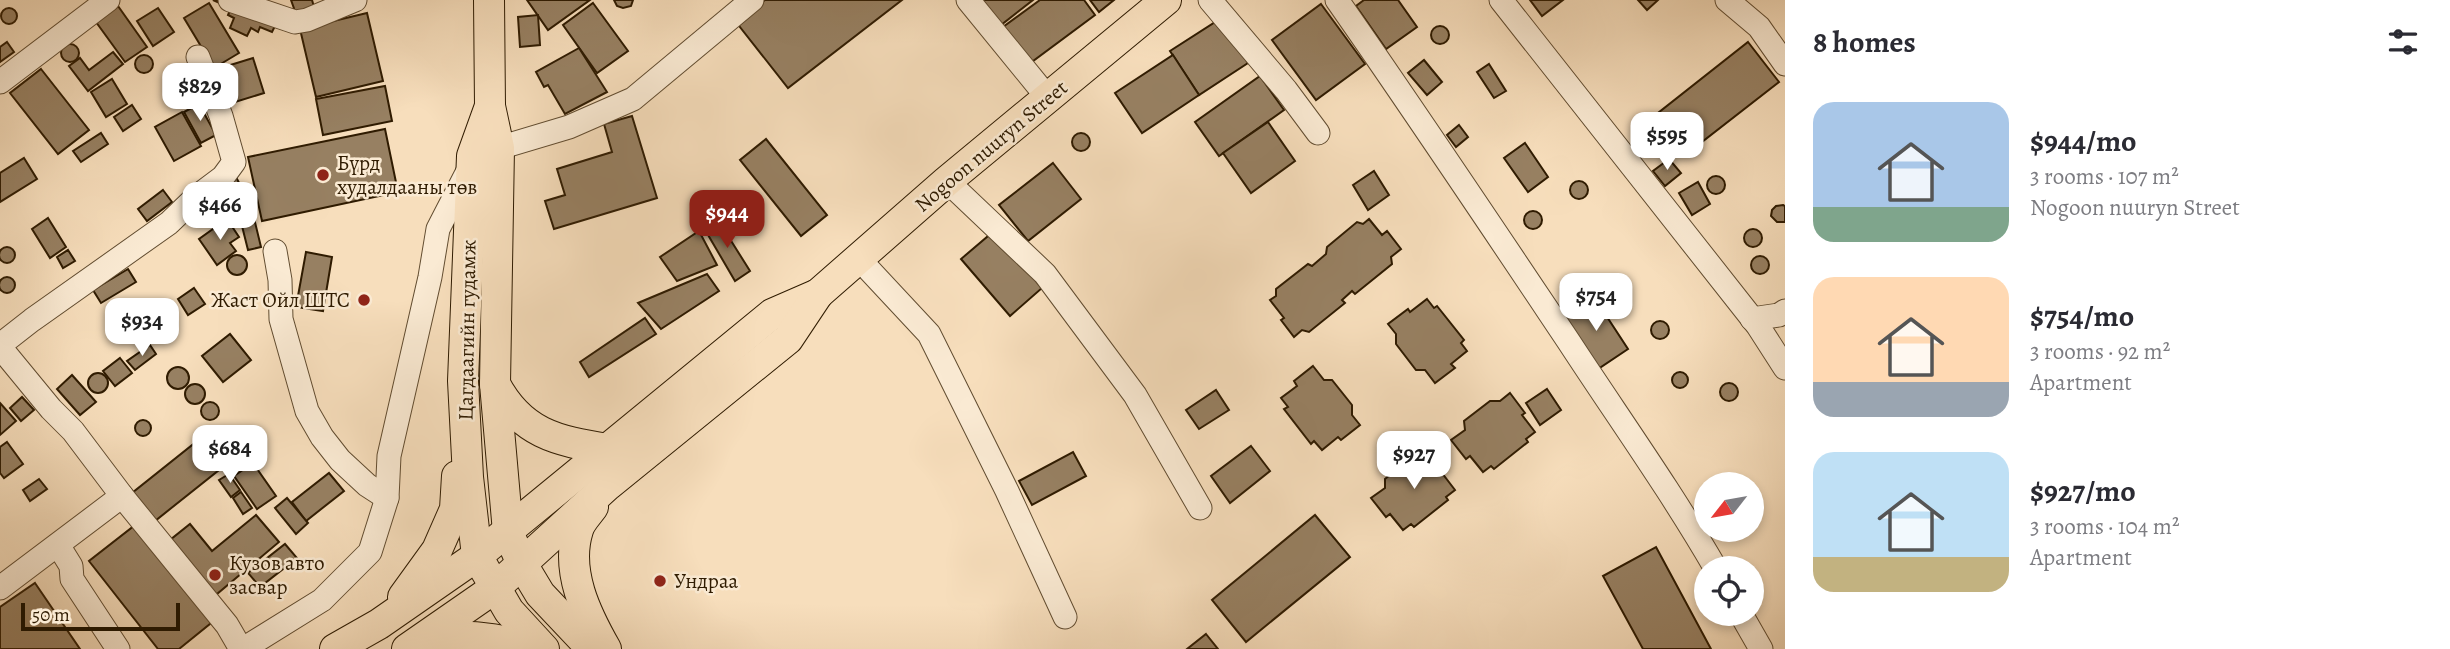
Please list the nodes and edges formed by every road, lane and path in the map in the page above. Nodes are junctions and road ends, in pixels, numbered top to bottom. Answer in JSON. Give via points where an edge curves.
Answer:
{"nodes":[{"id":1,"x":108,"y":0,"type":"edge"},
{"id":2,"x":230,"y":0,"type":"edge"},
{"id":3,"x":355,"y":0,"type":"edge"},
{"id":4,"x":489,"y":0,"type":"edge"},
{"id":5,"x":752,"y":0,"type":"edge"},
{"id":6,"x":968,"y":0,"type":"edge"},
{"id":7,"x":1166,"y":0,"type":"edge"},
{"id":8,"x":1210,"y":0,"type":"edge"},
{"id":9,"x":1337,"y":0,"type":"edge"},
{"id":10,"x":1501,"y":0,"type":"edge"},
{"id":11,"x":1727,"y":0,"type":"edge"},
{"id":12,"x":198,"y":57,"type":"dead end"},
{"id":13,"x":1785,"y":64,"type":"edge"},
{"id":14,"x":0,"y":82,"type":"edge"},
{"id":15,"x":1048,"y":98,"type":"junction"},
{"id":16,"x":490,"y":106,"type":"junction"},
{"id":17,"x":1318,"y":132,"type":"dead end"},
{"id":18,"x":499,"y":148,"type":"junction"},
{"id":19,"x":472,"y":164,"type":"junction"},
{"id":20,"x":947,"y":181,"type":"junction"},
{"id":21,"x":275,"y":251,"type":"dead end"},
{"id":22,"x":859,"y":259,"type":"junction"},
{"id":23,"x":818,"y":294,"type":"junction"},
{"id":24,"x":1783,"y":311,"type":"edge"},
{"id":25,"x":1752,"y":319,"type":"junction"},
{"id":26,"x":0,"y":346,"type":"edge"},
{"id":27,"x":1785,"y":368,"type":"edge"},
{"id":28,"x":463,"y":381,"type":"junction"},
{"id":29,"x":495,"y":384,"type":"junction"},
{"id":30,"x":608,"y":449,"type":"junction"},
{"id":31,"x":608,"y":485,"type":"junction"},
{"id":32,"x":122,"y":496,"type":"junction"},
{"id":33,"x":387,"y":498,"type":"junction"},
{"id":34,"x":1200,"y":508,"type":"dead end"},
{"id":35,"x":508,"y":532,"type":"junction"},
{"id":36,"x":58,"y":545,"type":"junction"},
{"id":37,"x":477,"y":556,"type":"junction"},
{"id":38,"x":1708,"y":556,"type":"edge"},
{"id":39,"x":522,"y":564,"type":"junction"},
{"id":40,"x":495,"y":588,"type":"junction"},
{"id":41,"x":0,"y":589,"type":"edge"},
{"id":42,"x":1065,"y":617,"type":"dead end"},
{"id":43,"x":379,"y":624,"type":"junction"},
{"id":44,"x":1748,"y":626,"type":"edge"},
{"id":45,"x":418,"y":643,"type":"edge"},
{"id":46,"x":118,"y":649,"type":"edge"},
{"id":47,"x":242,"y":649,"type":"edge"},
{"id":48,"x":335,"y":649,"type":"edge"},
{"id":49,"x":531,"y":649,"type":"edge"},
{"id":50,"x":544,"y":649,"type":"edge"},
{"id":51,"x":592,"y":649,"type":"edge"},
{"id":52,"x":606,"y":649,"type":"edge"},
{"id":53,"x":1761,"y":649,"type":"edge"}],
"edges":[{"from":1,"to":14,"type":"street"},
{"from":2,"to":3,"type":"street","via":[[295,22]]},
{"from":4,"to":16,"type":"main road","name":"Цагдаагийн гудамж"},
{"from":5,"to":18,"type":"street","via":[[633,99],[569,127]]},
{"from":6,"to":15,"type":"street"},
{"from":7,"to":15,"type":"main road","name":"Nogoon nuuryn Street"},
{"from":8,"to":17,"type":"street"},
{"from":9,"to":38,"type":"street"},
{"from":10,"to":25,"type":"street"},
{"from":11,"to":13,"type":"street","via":[[1759,27]]},
{"from":12,"to":26,"type":"street","via":[[234,162],[169,223]]},
{"from":15,"to":20,"type":"main road","name":"Nogoon nuuryn Street"},
{"from":16,"to":18,"type":"main road","name":"Цагдаагийн гудамж"},
{"from":16,"to":19,"type":"main road","name":"Цагдаагийн гудамж"},
{"from":18,"to":29,"type":"main road","name":"Цагдаагийн гудамж"},
{"from":19,"to":28,"type":"main road","name":"Цагдаагийн гудамж"},
{"from":19,"to":33,"type":"street","via":[[438,229],[389,456]]},
{"from":20,"to":22,"type":"main road","name":"Nogoon nuuryn Street"},
{"from":20,"to":34,"type":"street","via":[[1045,274],[1135,395]]},
{"from":21,"to":33,"type":"street","via":[[281,319],[307,411],[340,460]]},
{"from":22,"to":23,"type":"main road","name":"Nogoon nuuryn Street"},
{"from":22,"to":42,"type":"street","via":[[929,334]]},
{"from":23,"to":30,"type":"main road","name":"Nogoon nuuryn Street","via":[[772,314]]},
{"from":23,"to":31,"type":"main road","name":"Nogoon nuuryn Street","via":[[788,339]]},
{"from":24,"to":25,"type":"street"},
{"from":25,"to":27,"type":"street"},
{"from":26,"to":32,"type":"street"},
{"from":28,"to":37,"type":"main road","name":"Цагдаагийн гудамж"},
{"from":28,"to":43,"type":"main road","via":[[455,509],[437,550]]},
{"from":29,"to":30,"type":"main road","via":[[506,405],[534,429],[573,444]]},
{"from":29,"to":35,"type":"main road","name":"Цагдаагийн гудамж"},
{"from":30,"to":35,"type":"main road","name":"Nogoon nuuryn Street"},
{"from":31,"to":39,"type":"main road","name":"Nogoon nuuryn Street"},
{"from":31,"to":52,"type":"main road","via":[[578,528],[575,555],[576,585]]},
{"from":32,"to":36,"type":"street"},
{"from":32,"to":47,"type":"street"},
{"from":33,"to":47,"type":"street","via":[[370,552],[322,600]]},
{"from":35,"to":37,"type":"main road","name":"Nogoon nuuryn Street"},
{"from":35,"to":39,"type":"main road","name":"Цагдаагийн гудамж"},
{"from":36,"to":41,"type":"street"},
{"from":36,"to":46,"type":"street","via":[[71,566],[72,579]]},
{"from":37,"to":40,"type":"main road"},
{"from":37,"to":43,"type":"main road","name":"Nogoon nuuryn Street"},
{"from":39,"to":40,"type":"main road","name":"Nogoon nuuryn Street"},
{"from":39,"to":51,"type":"main road","name":"Цагдаагийн гудамж","via":[[541,594]]},
{"from":40,"to":45,"type":"main road","name":"Nogoon nuuryn Street"},
{"from":40,"to":50,"type":"main road"},
{"from":43,"to":48,"type":"main road"},
{"from":44,"to":53,"type":"street"},
{"from":45,"to":49,"type":"main road","via":[[479,636]]}]}
